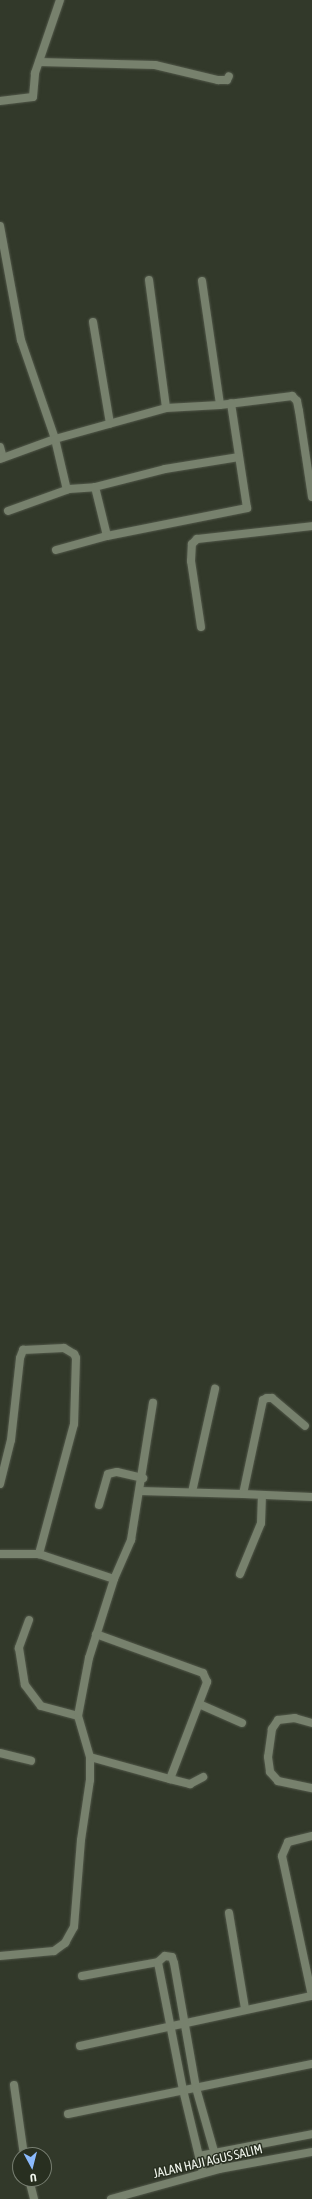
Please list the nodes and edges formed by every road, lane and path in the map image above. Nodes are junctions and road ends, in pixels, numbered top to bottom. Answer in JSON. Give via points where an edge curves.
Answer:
{"nodes":[{"id":1,"x":60,"y":0,"type":"edge"},
{"id":2,"x":39,"y":62,"type":"junction"},
{"id":3,"x":229,"y":76,"type":"dead end"},
{"id":4,"x":0,"y":101,"type":"edge"},
{"id":5,"x":0,"y":226,"type":"edge"},
{"id":6,"x":4,"y":266,"type":"edge"},
{"id":7,"x":149,"y":280,"type":"dead end"},
{"id":8,"x":202,"y":281,"type":"dead end"},
{"id":9,"x":93,"y":322,"type":"dead end"},
{"id":10,"x":231,"y":403,"type":"junction"},
{"id":11,"x":220,"y":405,"type":"junction"},
{"id":12,"x":166,"y":408,"type":"junction"},
{"id":13,"x":110,"y":424,"type":"junction"},
{"id":14,"x":55,"y":439,"type":"junction"},
{"id":15,"x":0,"y":447,"type":"edge"},
{"id":16,"x":239,"y":457,"type":"junction"},
{"id":17,"x":2,"y":458,"type":"edge"},
{"id":18,"x":94,"y":487,"type":"junction"},
{"id":19,"x":67,"y":490,"type":"junction"},
{"id":20,"x":312,"y":497,"type":"edge"},
{"id":21,"x":8,"y":511,"type":"dead end"},
{"id":22,"x":312,"y":526,"type":"edge"},
{"id":23,"x":107,"y":536,"type":"junction"},
{"id":24,"x":56,"y":550,"type":"dead end"},
{"id":25,"x":201,"y":628,"type":"dead end"},
{"id":26,"x":215,"y":1389,"type":"dead end"},
{"id":27,"x":154,"y":1403,"type":"dead end"},
{"id":28,"x":305,"y":1426,"type":"dead end"},
{"id":29,"x":142,"y":1478,"type":"junction"},
{"id":30,"x":0,"y":1484,"type":"edge"},
{"id":31,"x":140,"y":1491,"type":"junction"},
{"id":32,"x":192,"y":1492,"type":"junction"},
{"id":33,"x":243,"y":1494,"type":"junction"},
{"id":34,"x":262,"y":1495,"type":"junction"},
{"id":35,"x":312,"y":1497,"type":"edge"},
{"id":36,"x":99,"y":1505,"type":"dead end"},
{"id":37,"x":0,"y":1554,"type":"edge"},
{"id":38,"x":39,"y":1554,"type":"junction"},
{"id":39,"x":240,"y":1574,"type":"dead end"},
{"id":40,"x":114,"y":1579,"type":"junction"},
{"id":41,"x":29,"y":1620,"type":"dead end"},
{"id":42,"x":96,"y":1634,"type":"junction"},
{"id":43,"x":199,"y":1704,"type":"junction"},
{"id":44,"x":78,"y":1716,"type":"junction"},
{"id":45,"x":242,"y":1723,"type":"dead end"},
{"id":46,"x":312,"y":1723,"type":"edge"},
{"id":47,"x":0,"y":1753,"type":"edge"},
{"id":48,"x":90,"y":1757,"type":"junction"},
{"id":49,"x":31,"y":1761,"type":"dead end"},
{"id":50,"x":203,"y":1777,"type":"dead end"},
{"id":51,"x":170,"y":1779,"type":"junction"},
{"id":52,"x":312,"y":1788,"type":"edge"},
{"id":53,"x":312,"y":1836,"type":"edge"},
{"id":54,"x":229,"y":1913,"type":"dead end"},
{"id":55,"x":0,"y":1956,"type":"edge"},
{"id":56,"x":158,"y":1962,"type":"junction"},
{"id":57,"x":82,"y":1976,"type":"dead end"},
{"id":58,"x":312,"y":1996,"type":"edge"},
{"id":59,"x":245,"y":2010,"type":"junction"},
{"id":60,"x":184,"y":2023,"type":"junction"},
{"id":61,"x":171,"y":2026,"type":"junction"},
{"id":62,"x":80,"y":2046,"type":"dead end"},
{"id":63,"x":312,"y":2064,"type":"edge"},
{"id":64,"x":14,"y":2085,"type":"dead end"},
{"id":65,"x":196,"y":2088,"type":"junction"},
{"id":66,"x":183,"y":2090,"type":"junction"},
{"id":67,"x":68,"y":2114,"type":"dead end"},
{"id":68,"x":312,"y":2134,"type":"edge"},
{"id":69,"x":23,"y":2147,"type":"edge"},
{"id":70,"x":312,"y":2152,"type":"edge"},
{"id":71,"x":214,"y":2154,"type":"junction"},
{"id":72,"x":199,"y":2156,"type":"junction"},
{"id":73,"x":219,"y":2169,"type":"junction"},
{"id":74,"x":203,"y":2173,"type":"junction"},
{"id":75,"x":31,"y":2187,"type":"edge"},
{"id":76,"x":34,"y":2199,"type":"edge"},
{"id":77,"x":111,"y":2199,"type":"edge"}],
"edges":[{"from":1,"to":2,"type":"street"},
{"from":2,"to":3,"type":"street","via":[[155,66],[218,80],[227,80]]},
{"from":2,"to":4,"type":"street","via":[[33,97]]},
{"from":5,"to":6,"type":"street"},
{"from":6,"to":14,"type":"street","via":[[21,340]]},
{"from":7,"to":12,"type":"street"},
{"from":8,"to":11,"type":"street"},
{"from":9,"to":13,"type":"street"},
{"from":10,"to":11,"type":"street"},
{"from":10,"to":16,"type":"street"},
{"from":10,"to":20,"type":"street","via":[[284,395],[295,398]]},
{"from":11,"to":12,"type":"street"},
{"from":12,"to":13,"type":"street"},
{"from":13,"to":14,"type":"street"},
{"from":14,"to":17,"type":"street"},
{"from":14,"to":19,"type":"street"},
{"from":15,"to":17,"type":"street"},
{"from":16,"to":18,"type":"street","via":[[164,469]]},
{"from":16,"to":23,"type":"street","via":[[247,508]]},
{"from":18,"to":19,"type":"street"},
{"from":18,"to":23,"type":"street"},
{"from":19,"to":21,"type":"street"},
{"from":22,"to":25,"type":"street","via":[[197,538],[192,544],[191,561]]},
{"from":23,"to":24,"type":"street"},
{"from":26,"to":32,"type":"street"},
{"from":27,"to":29,"type":"street"},
{"from":28,"to":33,"type":"street","via":[[272,1398],[263,1400]]},
{"from":29,"to":31,"type":"street"},
{"from":29,"to":36,"type":"street","via":[[118,1472],[108,1474]]},
{"from":30,"to":38,"type":"street","via":[[11,1440],[23,1350],[64,1348],[76,1358],[74,1424]]},
{"from":31,"to":32,"type":"street"},
{"from":31,"to":40,"type":"street","via":[[131,1540]]},
{"from":32,"to":33,"type":"street"},
{"from":33,"to":34,"type":"street"},
{"from":34,"to":35,"type":"street"},
{"from":34,"to":39,"type":"street","via":[[261,1523]]},
{"from":37,"to":38,"type":"street"},
{"from":38,"to":40,"type":"street"},
{"from":40,"to":42,"type":"street"},
{"from":41,"to":44,"type":"street","via":[[19,1648],[25,1685],[41,1706]]},
{"from":42,"to":43,"type":"street","via":[[203,1673],[207,1682]]},
{"from":42,"to":44,"type":"street"},
{"from":43,"to":45,"type":"street"},
{"from":43,"to":51,"type":"street"},
{"from":44,"to":48,"type":"street"},
{"from":46,"to":52,"type":"street","via":[[295,1718],[278,1720],[272,1729],[268,1757],[270,1772],[278,1781]]},
{"from":47,"to":49,"type":"street"},
{"from":48,"to":51,"type":"street"},
{"from":48,"to":55,"type":"street","via":[[74,1927],[65,1943],[54,1951]]},
{"from":50,"to":51,"type":"street","via":[[190,1784]]},
{"from":53,"to":58,"type":"street","via":[[288,1842],[282,1856]]},
{"from":54,"to":59,"type":"street"},
{"from":56,"to":57,"type":"street"},
{"from":56,"to":60,"type":"street","via":[[165,1956],[172,1957]]},
{"from":56,"to":61,"type":"street"},
{"from":58,"to":59,"type":"street"},
{"from":59,"to":60,"type":"street"},
{"from":60,"to":61,"type":"street"},
{"from":60,"to":65,"type":"street"},
{"from":61,"to":62,"type":"street"},
{"from":61,"to":66,"type":"street"},
{"from":63,"to":65,"type":"street"},
{"from":64,"to":69,"type":"street"},
{"from":65,"to":66,"type":"street"},
{"from":65,"to":71,"type":"street"},
{"from":66,"to":67,"type":"street"},
{"from":66,"to":72,"type":"street"},
{"from":68,"to":71,"type":"street"},
{"from":70,"to":73,"type":"street","name":"JALAN HAJI AGUS SALIM"},
{"from":71,"to":72,"type":"street"},
{"from":71,"to":73,"type":"street"},
{"from":72,"to":74,"type":"street"},
{"from":73,"to":74,"type":"street","name":"JALAN HAJI AGUS SALIM"},
{"from":74,"to":77,"type":"street","name":"JALAN HAJI AGUS SALIM"},
{"from":75,"to":76,"type":"street"}]}
